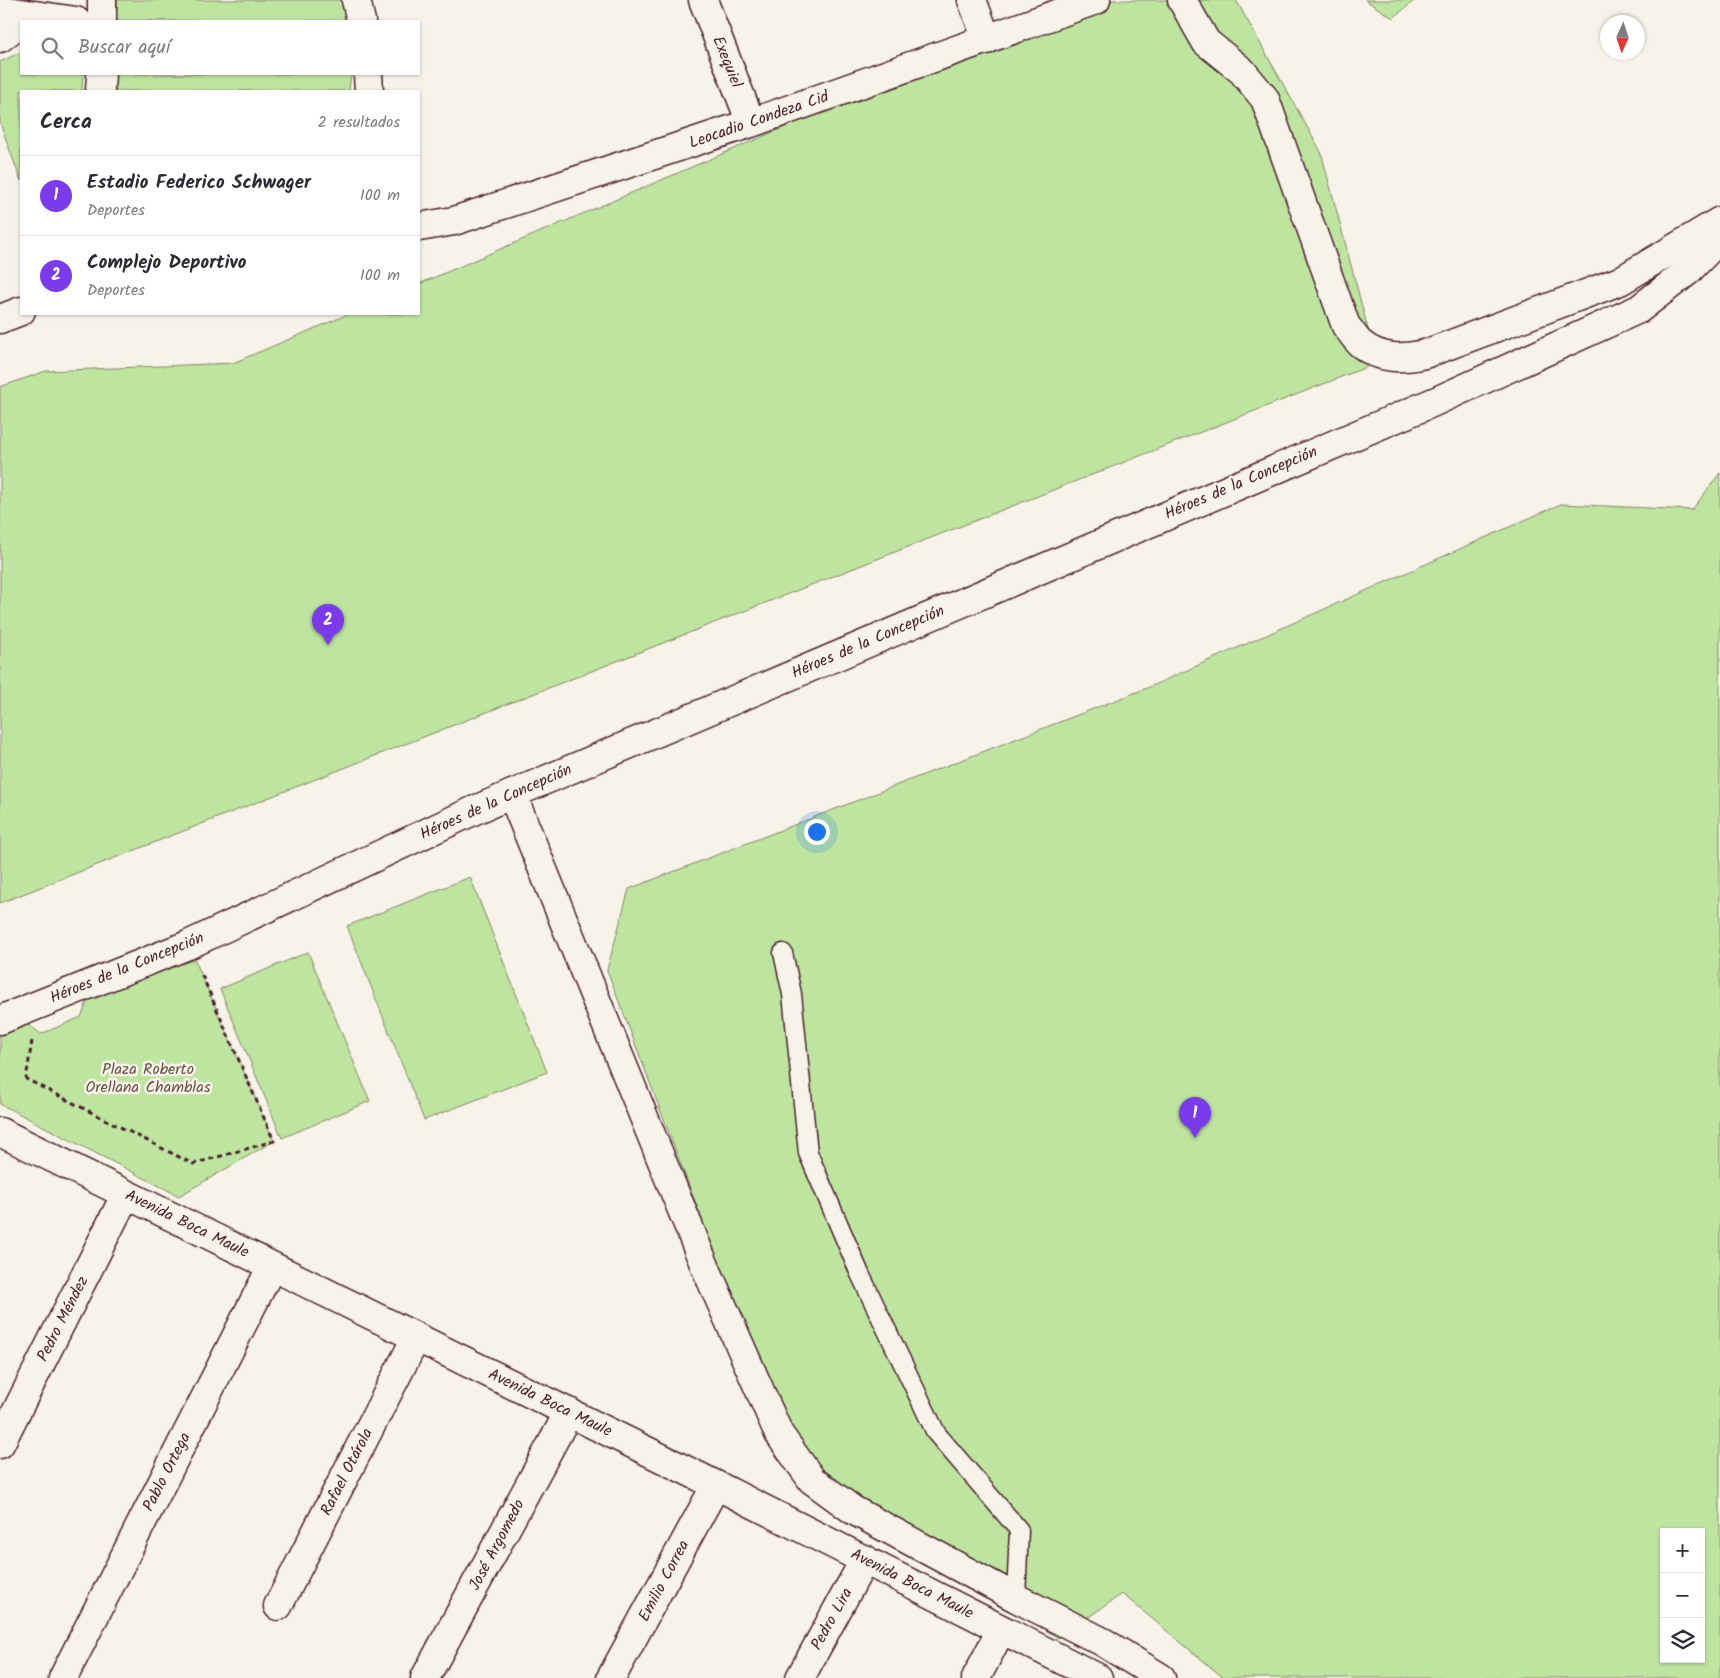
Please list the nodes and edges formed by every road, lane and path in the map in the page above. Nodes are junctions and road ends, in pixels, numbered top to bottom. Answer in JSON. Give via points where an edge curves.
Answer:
{"nodes":[{"id":1,"x":102,"y":0,"type":"edge"},
{"id":2,"x":356,"y":0,"type":"edge"},
{"id":3,"x":703,"y":0,"type":"edge"},
{"id":4,"x":972,"y":0,"type":"edge"},
{"id":5,"x":1096,"y":0,"type":"edge"},
{"id":6,"x":1182,"y":0,"type":"edge"},
{"id":7,"x":0,"y":10,"type":"edge"},
{"id":8,"x":25,"y":19,"type":"edge"},
{"id":9,"x":50,"y":20,"type":"edge"},
{"id":10,"x":102,"y":20,"type":"edge"},
{"id":11,"x":361,"y":20,"type":"edge"},
{"id":12,"x":20,"y":23,"type":"edge"},
{"id":13,"x":0,"y":38,"type":"edge"},
{"id":14,"x":987,"y":40,"type":"junction"},
{"id":15,"x":101,"y":75,"type":"edge"},
{"id":16,"x":368,"y":75,"type":"edge"},
{"id":17,"x":100,"y":90,"type":"edge"},
{"id":18,"x":369,"y":90,"type":"edge"},
{"id":19,"x":751,"y":123,"type":"junction"},
{"id":20,"x":1720,"y":221,"type":"edge"},
{"id":21,"x":420,"y":227,"type":"edge"},
{"id":22,"x":1720,"y":238,"type":"edge"},
{"id":23,"x":20,"y":311,"type":"edge"},
{"id":24,"x":0,"y":319,"type":"edge"},
{"id":25,"x":512,"y":794,"type":"junction"},
{"id":26,"x":188,"y":945,"type":"junction"},
{"id":27,"x":783,"y":953,"type":"dead end"},
{"id":28,"x":0,"y":1020,"type":"edge"},
{"id":29,"x":33,"y":1036,"type":"dead end"},
{"id":30,"x":0,"y":1132,"type":"edge"},
{"id":31,"x":126,"y":1194,"type":"junction"},
{"id":32,"x":272,"y":1266,"type":"junction"},
{"id":33,"x":416,"y":1338,"type":"junction"},
{"id":34,"x":569,"y":1412,"type":"junction"},
{"id":35,"x":0,"y":1444,"type":"edge"},
{"id":36,"x":716,"y":1485,"type":"junction"},
{"id":37,"x":865,"y":1559,"type":"junction"},
{"id":38,"x":1016,"y":1598,"type":"junction"},
{"id":39,"x":278,"y":1606,"type":"dead end"},
{"id":40,"x":1001,"y":1630,"type":"junction"},
{"id":41,"x":63,"y":1678,"type":"edge"},
{"id":42,"x":425,"y":1678,"type":"edge"},
{"id":43,"x":611,"y":1678,"type":"edge"},
{"id":44,"x":800,"y":1678,"type":"edge"},
{"id":45,"x":976,"y":1678,"type":"edge"},
{"id":46,"x":1098,"y":1678,"type":"edge"},
{"id":47,"x":1161,"y":1678,"type":"edge"}],
"edges":[{"from":1,"to":10,"type":"street"},
{"from":2,"to":11,"type":"street"},
{"from":3,"to":19,"type":"street","name":"Exequiel"},
{"from":4,"to":14,"type":"street"},
{"from":5,"to":14,"type":"street","name":"Leocadio Condeza Cid"},
{"from":6,"to":20,"type":"street","via":[[1206,42],[1242,71],[1265,100],[1346,326],[1361,344],[1382,355],[1403,358],[1425,354],[1620,281]]},
{"from":7,"to":8,"type":"street"},
{"from":8,"to":9,"type":"street"},
{"from":12,"to":13,"type":"street"},
{"from":14,"to":19,"type":"street","name":"Leocadio Condeza Cid"},
{"from":15,"to":17,"type":"street"},
{"from":16,"to":18,"type":"street"},
{"from":19,"to":21,"type":"street","name":"Leocadio Condeza Cid","via":[[454,221]]},
{"from":22,"to":25,"type":"street","name":"Héroes de la Concepción","via":[[1688,271],[1639,309],[1434,402]]},
{"from":23,"to":24,"type":"street"},
{"from":25,"to":26,"type":"street","name":"Héroes de la Concepción"},
{"from":25,"to":38,"type":"street","via":[[704,1264],[779,1434],[812,1480],[852,1510]]},
{"from":26,"to":28,"type":"street","name":"Héroes de la Concepción"},
{"from":26,"to":29,"type":"path","via":[[274,1141],[193,1164],[26,1079]]},
{"from":27,"to":38,"type":"lane","via":[[792,994],[808,1153],[860,1274],[936,1433],[1019,1530]]},
{"from":30,"to":31,"type":"street","name":"Avenida Boca Maule"},
{"from":31,"to":32,"type":"street","name":"Avenida Boca Maule"},
{"from":31,"to":35,"type":"street","name":"Pedro Méndez"},
{"from":32,"to":33,"type":"street","name":"Avenida Boca Maule"},
{"from":32,"to":41,"type":"street","name":"Pablo Ortega"},
{"from":33,"to":34,"type":"street","name":"Avenida Boca Maule"},
{"from":33,"to":39,"type":"street","name":"Rafael Otárola"},
{"from":34,"to":36,"type":"street","name":"Avenida Boca Maule"},
{"from":34,"to":42,"type":"street","name":"José Argomedo"},
{"from":36,"to":37,"type":"street","name":"Avenida Boca Maule"},
{"from":36,"to":43,"type":"street","name":"Emilio Correa"},
{"from":37,"to":40,"type":"street","name":"Avenida Boca Maule"},
{"from":37,"to":44,"type":"street","name":"Pedro Lira"},
{"from":38,"to":47,"type":"street","via":[[1103,1642]]},
{"from":40,"to":45,"type":"street"},
{"from":40,"to":46,"type":"street","name":"Avenida Boca Maule"}]}
